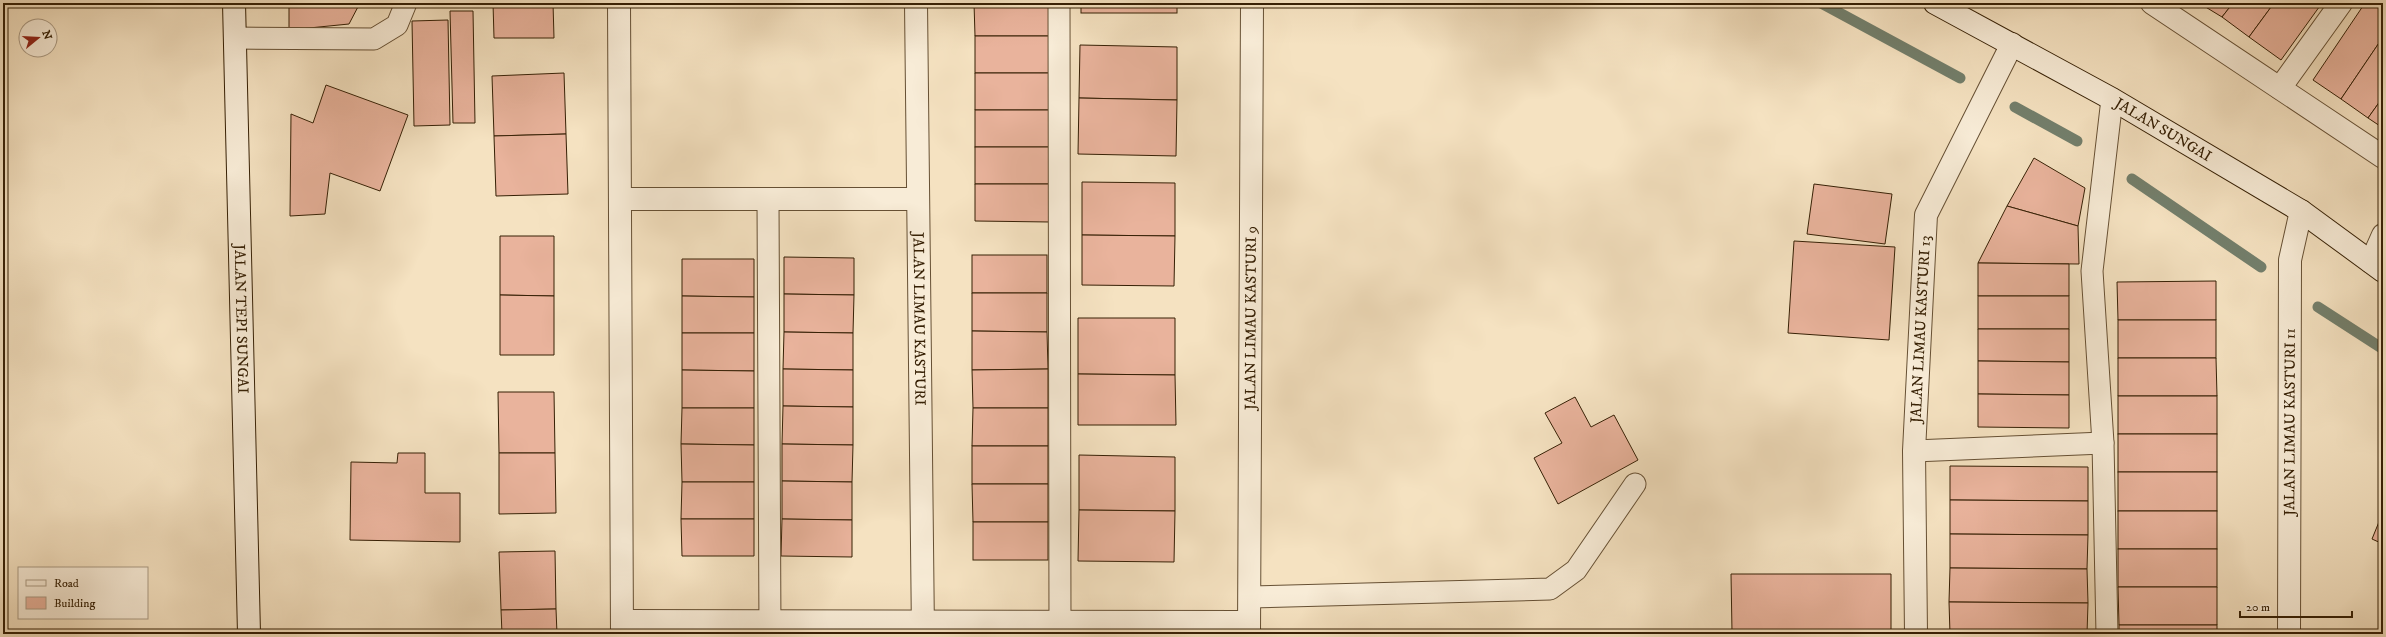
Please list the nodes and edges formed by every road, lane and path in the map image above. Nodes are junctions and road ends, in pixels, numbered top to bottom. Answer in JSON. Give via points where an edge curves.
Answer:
{"nodes":[{"id":1,"x":234,"y":3,"type":"edge"},
{"id":2,"x":406,"y":3,"type":"edge"},
{"id":3,"x":618,"y":3,"type":"edge"},
{"id":4,"x":916,"y":3,"type":"edge"},
{"id":5,"x":1060,"y":3,"type":"edge"},
{"id":6,"x":1252,"y":3,"type":"edge"},
{"id":7,"x":1935,"y":3,"type":"edge"},
{"id":8,"x":2152,"y":3,"type":"edge"},
{"id":9,"x":2341,"y":3,"type":"edge"},
{"id":10,"x":235,"y":38,"type":"junction"},
{"id":11,"x":2012,"y":44,"type":"junction"},
{"id":12,"x":2280,"y":88,"type":"junction"},
{"id":13,"x":2112,"y":99,"type":"junction"},
{"id":14,"x":2383,"y":157,"type":"edge"},
{"id":15,"x":620,"y":199,"type":"junction"},
{"id":16,"x":918,"y":199,"type":"junction"},
{"id":17,"x":768,"y":200,"type":"junction"},
{"id":18,"x":2301,"y":211,"type":"junction"},
{"id":19,"x":2383,"y":235,"type":"edge"},
{"id":20,"x":2377,"y":267,"type":"edge"},
{"id":21,"x":2103,"y":443,"type":"junction"},
{"id":22,"x":1914,"y":451,"type":"junction"},
{"id":23,"x":1635,"y":484,"type":"dead end"},
{"id":24,"x":1250,"y":597,"type":"junction"},
{"id":25,"x":622,"y":627,"type":"edge"},
{"id":26,"x":770,"y":628,"type":"edge"},
{"id":27,"x":923,"y":628,"type":"edge"},
{"id":28,"x":1060,"y":628,"type":"edge"},
{"id":29,"x":1249,"y":628,"type":"edge"},
{"id":30,"x":249,"y":634,"type":"edge"},
{"id":31,"x":1916,"y":634,"type":"edge"},
{"id":32,"x":2107,"y":634,"type":"edge"},
{"id":33,"x":2289,"y":634,"type":"edge"}],
"edges":[{"from":1,"to":10,"type":"street","name":"JALAN TEPI SUNGAI"},
{"from":2,"to":10,"type":"lane","via":[[396,25],[374,39]]},
{"from":3,"to":15,"type":"street"},
{"from":4,"to":16,"type":"street","name":"JALAN LIMAU KASTURI"},
{"from":5,"to":28,"type":"lane"},
{"from":6,"to":24,"type":"street","name":"JALAN LIMAU KASTURI 9"},
{"from":7,"to":11,"type":"street","name":"JALAN SUNGAI"},
{"from":8,"to":12,"type":"street"},
{"from":9,"to":12,"type":"street"},
{"from":10,"to":30,"type":"street","name":"JALAN TEPI SUNGAI"},
{"from":11,"to":13,"type":"street","name":"JALAN SUNGAI"},
{"from":11,"to":22,"type":"street","name":"JALAN LIMAU KASTURI 13","via":[[1926,215]]},
{"from":12,"to":14,"type":"street"},
{"from":13,"to":18,"type":"street","name":"JALAN SUNGAI"},
{"from":13,"to":21,"type":"lane","via":[[2092,271]]},
{"from":15,"to":17,"type":"street"},
{"from":15,"to":25,"type":"street"},
{"from":16,"to":17,"type":"street"},
{"from":16,"to":27,"type":"street","name":"JALAN LIMAU KASTURI"},
{"from":17,"to":26,"type":"lane"},
{"from":18,"to":20,"type":"street","name":"JALAN SUNGAI"},
{"from":18,"to":33,"type":"street","name":"JALAN LIMAU KASTURI 11","via":[[2290,260]]},
{"from":19,"to":20,"type":"street"},
{"from":21,"to":22,"type":"lane"},
{"from":21,"to":32,"type":"lane"},
{"from":22,"to":31,"type":"street","name":"JALAN LIMAU KASTURI 13"},
{"from":23,"to":24,"type":"lane","via":[[1576,570],[1550,589]]},
{"from":24,"to":29,"type":"street","name":"JALAN LIMAU KASTURI 9"},
{"from":25,"to":26,"type":"street"},
{"from":26,"to":27,"type":"street"},
{"from":27,"to":28,"type":"street"},
{"from":28,"to":29,"type":"street"}]}
